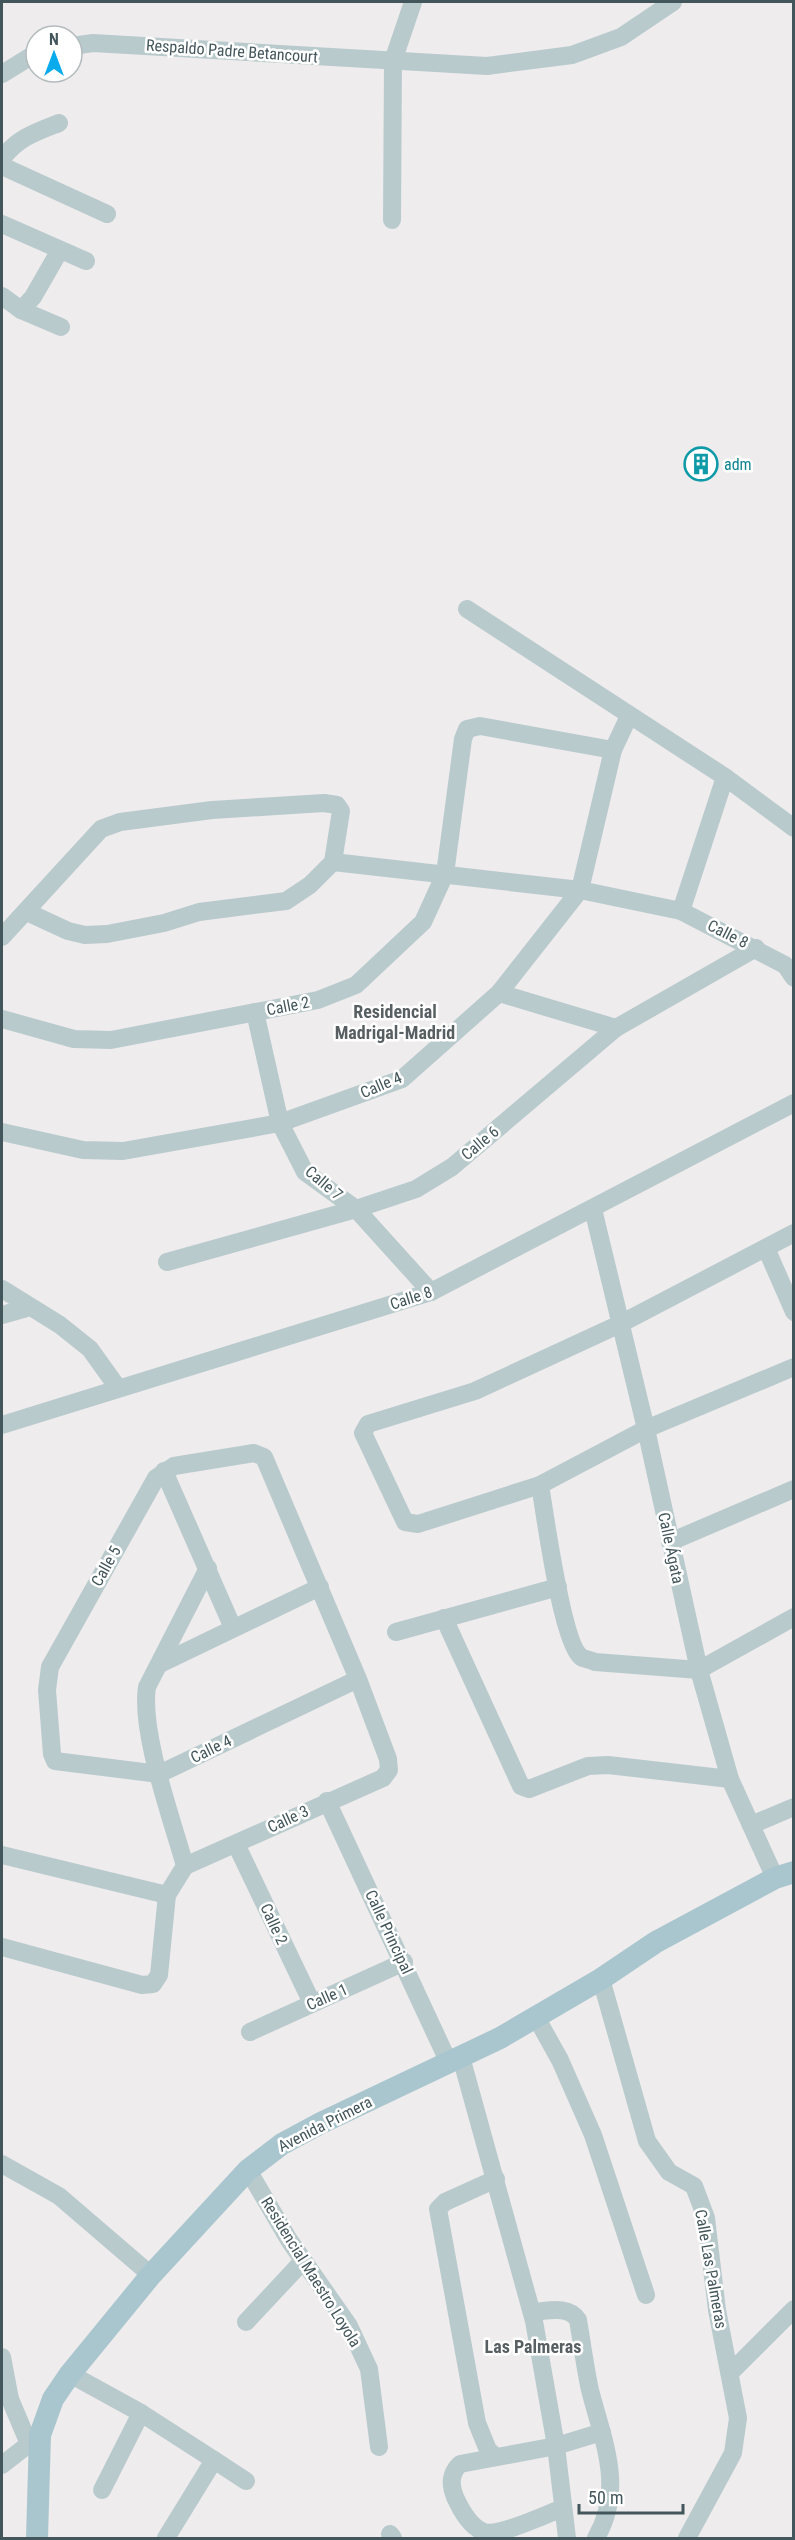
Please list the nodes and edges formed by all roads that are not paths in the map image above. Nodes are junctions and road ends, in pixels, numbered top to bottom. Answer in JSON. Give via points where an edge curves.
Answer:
{"nodes":[{"id":1,"x":413,"y":2,"type":"edge"},
{"id":2,"x":673,"y":2,"type":"edge"},
{"id":3,"x":84,"y":44,"type":"edge"},
{"id":4,"x":24,"y":60,"type":"edge"},
{"id":5,"x":393,"y":61,"type":"junction"},
{"id":6,"x":2,"y":74,"type":"edge"},
{"id":7,"x":59,"y":123,"type":"dead end"},
{"id":8,"x":2,"y":159,"type":"edge"},
{"id":9,"x":2,"y":166,"type":"edge"},
{"id":10,"x":107,"y":214,"type":"dead end"},
{"id":11,"x":392,"y":220,"type":"dead end"},
{"id":12,"x":2,"y":224,"type":"edge"},
{"id":13,"x":60,"y":250,"type":"junction"},
{"id":14,"x":86,"y":261,"type":"dead end"},
{"id":15,"x":2,"y":296,"type":"edge"},
{"id":16,"x":21,"y":310,"type":"junction"},
{"id":17,"x":62,"y":327,"type":"dead end"},
{"id":18,"x":467,"y":609,"type":"dead end"},
{"id":19,"x":629,"y":716,"type":"junction"},
{"id":20,"x":613,"y":750,"type":"junction"},
{"id":21,"x":724,"y":777,"type":"junction"},
{"id":22,"x":794,"y":828,"type":"edge"},
{"id":23,"x":333,"y":862,"type":"junction"},
{"id":24,"x":445,"y":874,"type":"junction"},
{"id":25,"x":580,"y":890,"type":"junction"},
{"id":26,"x":681,"y":910,"type":"junction"},
{"id":27,"x":27,"y":912,"type":"junction"},
{"id":28,"x":2,"y":937,"type":"edge"},
{"id":29,"x":756,"y":948,"type":"junction"},
{"id":30,"x":794,"y":978,"type":"edge"},
{"id":31,"x":499,"y":993,"type":"junction"},
{"id":32,"x":255,"y":1012,"type":"junction"},
{"id":33,"x":2,"y":1019,"type":"edge"},
{"id":34,"x":616,"y":1028,"type":"junction"},
{"id":35,"x":794,"y":1103,"type":"edge"},
{"id":36,"x":280,"y":1123,"type":"junction"},
{"id":37,"x":2,"y":1132,"type":"edge"},
{"id":38,"x":356,"y":1209,"type":"junction"},
{"id":39,"x":593,"y":1209,"type":"junction"},
{"id":40,"x":794,"y":1233,"type":"edge"},
{"id":41,"x":766,"y":1248,"type":"junction"},
{"id":42,"x":167,"y":1262,"type":"dead end"},
{"id":43,"x":2,"y":1289,"type":"edge"},
{"id":44,"x":431,"y":1292,"type":"junction"},
{"id":45,"x":30,"y":1307,"type":"junction"},
{"id":46,"x":794,"y":1312,"type":"edge"},
{"id":47,"x":2,"y":1315,"type":"edge"},
{"id":48,"x":620,"y":1324,"type":"junction"},
{"id":49,"x":794,"y":1367,"type":"edge"},
{"id":50,"x":118,"y":1388,"type":"junction"},
{"id":51,"x":2,"y":1425,"type":"edge"},
{"id":52,"x":646,"y":1429,"type":"junction"},
{"id":53,"x":164,"y":1471,"type":"junction"},
{"id":54,"x":540,"y":1485,"type":"junction"},
{"id":55,"x":794,"y":1489,"type":"edge"},
{"id":56,"x":670,"y":1542,"type":"junction"},
{"id":57,"x":208,"y":1568,"type":"junction"},
{"id":58,"x":320,"y":1587,"type":"junction"},
{"id":59,"x":558,"y":1587,"type":"junction"},
{"id":60,"x":794,"y":1617,"type":"edge"},
{"id":61,"x":444,"y":1618,"type":"junction"},
{"id":62,"x":233,"y":1628,"type":"junction"},
{"id":63,"x":396,"y":1632,"type":"dead end"},
{"id":64,"x":160,"y":1664,"type":"junction"},
{"id":65,"x":699,"y":1670,"type":"junction"},
{"id":66,"x":358,"y":1679,"type":"junction"},
{"id":67,"x":159,"y":1774,"type":"junction"},
{"id":68,"x":730,"y":1779,"type":"junction"},
{"id":69,"x":327,"y":1801,"type":"junction"},
{"id":70,"x":794,"y":1807,"type":"edge"},
{"id":71,"x":751,"y":1825,"type":"junction"},
{"id":72,"x":236,"y":1844,"type":"junction"},
{"id":73,"x":2,"y":1855,"type":"edge"},
{"id":74,"x":185,"y":1866,"type":"junction"},
{"id":75,"x":784,"y":1875,"type":"edge"},
{"id":76,"x":167,"y":1895,"type":"junction"},
{"id":77,"x":2,"y":1947,"type":"edge"},
{"id":78,"x":404,"y":1962,"type":"junction"},
{"id":79,"x":601,"y":1979,"type":"junction"},
{"id":80,"x":312,"y":2003,"type":"junction"},
{"id":81,"x":536,"y":2017,"type":"junction"},
{"id":82,"x":250,"y":2032,"type":"dead end"},
{"id":83,"x":455,"y":2060,"type":"junction"},
{"id":84,"x":2,"y":2164,"type":"edge"},
{"id":85,"x":248,"y":2169,"type":"junction"},
{"id":86,"x":496,"y":2179,"type":"junction"},
{"id":87,"x":303,"y":2261,"type":"junction"},
{"id":88,"x":151,"y":2275,"type":"junction"},
{"id":89,"x":646,"y":2295,"type":"dead end"},
{"id":90,"x":794,"y":2309,"type":"edge"},
{"id":91,"x":532,"y":2312,"type":"junction"},
{"id":92,"x":246,"y":2322,"type":"dead end"},
{"id":93,"x":2,"y":2357,"type":"edge"},
{"id":94,"x":730,"y":2373,"type":"junction"},
{"id":95,"x":70,"y":2374,"type":"junction"},
{"id":96,"x":141,"y":2413,"type":"junction"},
{"id":97,"x":602,"y":2432,"type":"junction"},
{"id":98,"x":34,"y":2440,"type":"junction"},
{"id":99,"x":556,"y":2446,"type":"junction"},
{"id":100,"x":379,"y":2447,"type":"dead end"},
{"id":101,"x":496,"y":2457,"type":"junction"},
{"id":102,"x":214,"y":2460,"type":"junction"},
{"id":103,"x":2,"y":2465,"type":"edge"},
{"id":104,"x":246,"y":2481,"type":"dead end"},
{"id":105,"x":102,"y":2490,"type":"dead end"},
{"id":106,"x":563,"y":2508,"type":"junction"},
{"id":107,"x":37,"y":2538,"type":"edge"},
{"id":108,"x":166,"y":2538,"type":"edge"},
{"id":109,"x":567,"y":2538,"type":"edge"},
{"id":110,"x":596,"y":2538,"type":"edge"},
{"id":111,"x":687,"y":2538,"type":"edge"}],
"edges":[{"from":1,"to":5,"type":"street"},
{"from":2,"to":5,"type":"street","name":"Respaldo Padre Betancourt","via":[[621,37],[573,56],[487,66]]},
{"from":3,"to":5,"type":"street","name":"Respaldo Padre Betancourt"},
{"from":4,"to":6,"type":"street"},
{"from":5,"to":11,"type":"street"},
{"from":7,"to":8,"type":"street","via":[[27,134]]},
{"from":9,"to":10,"type":"street"},
{"from":12,"to":13,"type":"street"},
{"from":13,"to":14,"type":"street"},
{"from":13,"to":16,"type":"street"},
{"from":15,"to":16,"type":"street"},
{"from":16,"to":17,"type":"street"},
{"from":18,"to":19,"type":"street"},
{"from":19,"to":20,"type":"street","name":"Calle 4"},
{"from":19,"to":21,"type":"street"},
{"from":20,"to":24,"type":"street","name":"Calle 2","via":[[480,726],[467,729]]},
{"from":20,"to":25,"type":"street","name":"Calle 4"},
{"from":21,"to":22,"type":"street"},
{"from":21,"to":26,"type":"street"},
{"from":23,"to":24,"type":"street","name":"Calle 8"},
{"from":23,"to":27,"type":"street","via":[[310,885],[286,901],[200,912],[107,934],[68,931]]},
{"from":23,"to":27,"type":"street","via":[[341,810],[337,805],[212,810],[120,822],[101,829],[87,841]]},
{"from":24,"to":25,"type":"street","name":"Calle 8"},
{"from":24,"to":32,"type":"street","name":"Calle 2","via":[[423,922],[357,984],[318,1000]]},
{"from":25,"to":26,"type":"street","name":"Calle 8"},
{"from":25,"to":31,"type":"street","name":"Calle 4"},
{"from":26,"to":29,"type":"street","name":"Calle 8"},
{"from":27,"to":28,"type":"street"},
{"from":29,"to":30,"type":"street","name":"Calle 8","via":[[785,965]]},
{"from":29,"to":34,"type":"street","name":"Calle 6"},
{"from":31,"to":34,"type":"street"},
{"from":31,"to":36,"type":"street","name":"Calle 4","via":[[402,1079]]},
{"from":32,"to":33,"type":"street","name":"Calle 2","via":[[93,1041]]},
{"from":32,"to":36,"type":"street","name":"Calle 7"},
{"from":34,"to":38,"type":"street","name":"Calle 6","via":[[452,1167],[416,1189]]},
{"from":35,"to":39,"type":"street","name":"Calle 8"},
{"from":36,"to":37,"type":"street","name":"Calle 4","via":[[123,1151],[83,1150]]},
{"from":36,"to":38,"type":"street","name":"Calle 7","via":[[305,1173]]},
{"from":38,"to":42,"type":"street","name":"Calle 6"},
{"from":38,"to":44,"type":"street","name":"Calle 7"},
{"from":39,"to":44,"type":"street","name":"Calle 8"},
{"from":39,"to":48,"type":"street","name":"Calle Ágata"},
{"from":40,"to":41,"type":"street"},
{"from":41,"to":46,"type":"street"},
{"from":41,"to":48,"type":"street"},
{"from":43,"to":45,"type":"street"},
{"from":44,"to":50,"type":"street","name":"Calle 8"},
{"from":45,"to":47,"type":"street"},
{"from":45,"to":50,"type":"street","via":[[90,1349]]},
{"from":48,"to":52,"type":"street","name":"Calle Ágata"},
{"from":48,"to":54,"type":"street","via":[[475,1391],[368,1424],[363,1433],[405,1522],[410,1524]]},
{"from":49,"to":52,"type":"street"},
{"from":50,"to":51,"type":"street","name":"Calle 8"},
{"from":52,"to":54,"type":"street"},
{"from":52,"to":56,"type":"street","name":"Calle Ágata"},
{"from":53,"to":57,"type":"street"},
{"from":53,"to":58,"type":"street","via":[[174,1466],[260,1454]]},
{"from":53,"to":67,"type":"street","name":"Calle 5","via":[[156,1478],[50,1666],[46,1690],[55,1761]]},
{"from":54,"to":59,"type":"street"},
{"from":55,"to":56,"type":"street"},
{"from":56,"to":65,"type":"street","name":"Calle Ágata"},
{"from":57,"to":62,"type":"street"},
{"from":57,"to":64,"type":"street"},
{"from":58,"to":62,"type":"street"},
{"from":58,"to":66,"type":"street"},
{"from":59,"to":61,"type":"street"},
{"from":59,"to":65,"type":"street","via":[[572,1644],[581,1657],[595,1662]]},
{"from":60,"to":65,"type":"street"},
{"from":61,"to":63,"type":"street"},
{"from":61,"to":68,"type":"street","via":[[521,1786],[529,1790],[588,1766]]},
{"from":62,"to":64,"type":"street"},
{"from":64,"to":67,"type":"street","via":[[147,1687],[144,1703]]},
{"from":65,"to":68,"type":"street","name":"Calle Ágata"},
{"from":66,"to":67,"type":"street","name":"Calle 4"},
{"from":66,"to":69,"type":"street","name":"Calle 3","via":[[389,1770],[383,1778]]},
{"from":67,"to":74,"type":"street"},
{"from":68,"to":71,"type":"street","name":"Calle Ágata"},
{"from":69,"to":72,"type":"street","name":"Calle 3"},
{"from":69,"to":78,"type":"street","name":"Calle Principal"},
{"from":70,"to":71,"type":"street"},
{"from":71,"to":75,"type":"street","name":"Calle Ágata"},
{"from":72,"to":74,"type":"street","name":"Calle 3"},
{"from":72,"to":80,"type":"street","name":"Calle 2"},
{"from":73,"to":76,"type":"street"},
{"from":74,"to":76,"type":"street"},
{"from":75,"to":79,"type":"main road","name":"Avenida Primera","via":[[656,1942]]},
{"from":76,"to":77,"type":"street","via":[[159,1975],[153,1984],[142,1985]]},
{"from":78,"to":80,"type":"street","name":"Calle 1"},
{"from":78,"to":83,"type":"street","name":"Calle Principal"},
{"from":79,"to":81,"type":"main road","name":"Avenida Primera"},
{"from":79,"to":94,"type":"street","name":"Calle Las Palmeras","via":[[647,2141],[669,2172],[694,2186],[706,2218],[717,2310]]},
{"from":80,"to":82,"type":"street","name":"Calle 1"},
{"from":81,"to":83,"type":"main road","name":"Avenida Primera"},
{"from":81,"to":89,"type":"street","via":[[593,2135]]},
{"from":83,"to":85,"type":"main road","name":"Avenida Primera","via":[[311,2128]]},
{"from":83,"to":86,"type":"street","name":"Calle Principal"},
{"from":84,"to":88,"type":"street","via":[[59,2196]]},
{"from":85,"to":87,"type":"street","name":"Residencial Maestro Loyola"},
{"from":85,"to":88,"type":"main road","name":"Avenida Primera"},
{"from":86,"to":91,"type":"street","name":"Calle Principal"},
{"from":86,"to":101,"type":"street","via":[[445,2202],[438,2209],[477,2423],[488,2450]]},
{"from":87,"to":92,"type":"street"},
{"from":87,"to":100,"type":"street","name":"Residencial Maestro Loyola","via":[[349,2326],[369,2369]]},
{"from":88,"to":95,"type":"main road","name":"Avenida Primera"},
{"from":90,"to":94,"type":"street"},
{"from":91,"to":97,"type":"street","via":[[574,2313]]},
{"from":91,"to":99,"type":"street","name":"Calle Principal"},
{"from":93,"to":98,"type":"street","via":[[10,2399]]},
{"from":94,"to":111,"type":"street","name":"Calle Las Palmeras","via":[[738,2418],[734,2453]]},
{"from":95,"to":96,"type":"street"},
{"from":95,"to":98,"type":"main road","name":"Avenida Primera"},
{"from":96,"to":102,"type":"street"},
{"from":96,"to":105,"type":"street"},
{"from":97,"to":99,"type":"street"},
{"from":97,"to":110,"type":"street","via":[[612,2492]]},
{"from":98,"to":103,"type":"street"},
{"from":98,"to":107,"type":"main road","name":"Avenida Primera"},
{"from":99,"to":101,"type":"street"},
{"from":99,"to":106,"type":"street","name":"Calle Principal"},
{"from":101,"to":106,"type":"street","via":[[460,2464],[453,2471],[451,2486],[461,2511],[475,2526],[494,2532]]},
{"from":102,"to":104,"type":"street"},
{"from":102,"to":108,"type":"street"},
{"from":106,"to":109,"type":"street","name":"Calle Principal"}]}
